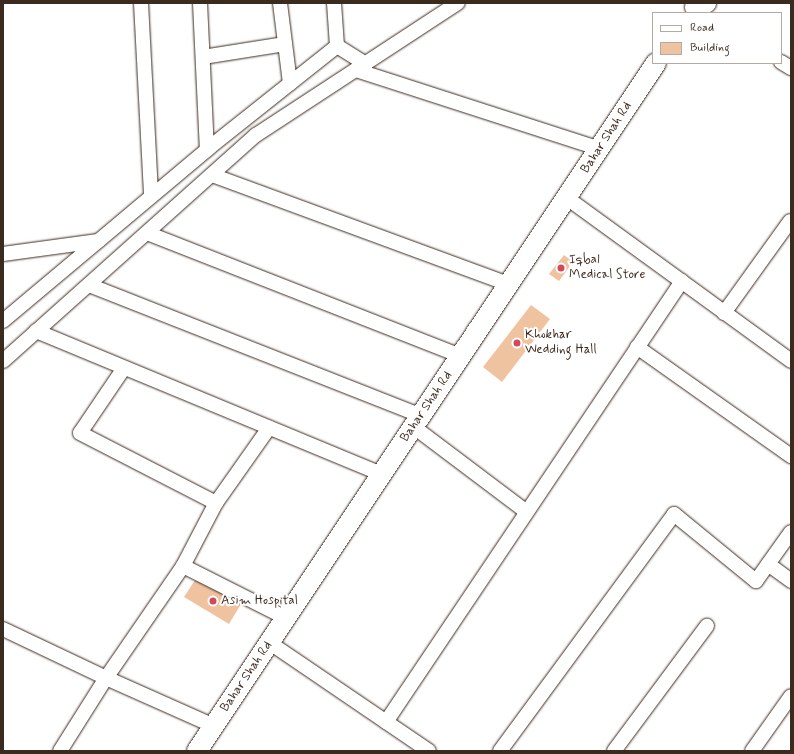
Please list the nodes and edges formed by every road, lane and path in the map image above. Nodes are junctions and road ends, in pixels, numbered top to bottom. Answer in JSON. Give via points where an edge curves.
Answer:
{"nodes":[{"id":1,"x":141,"y":3,"type":"edge"},
{"id":2,"x":200,"y":3,"type":"edge"},
{"id":3,"x":280,"y":3,"type":"edge"},
{"id":4,"x":334,"y":3,"type":"edge"},
{"id":5,"x":458,"y":3,"type":"edge"},
{"id":6,"x":285,"y":44,"type":"junction"},
{"id":7,"x":337,"y":46,"type":"junction"},
{"id":8,"x":203,"y":56,"type":"junction"},
{"id":9,"x":782,"y":63,"type":"edge"},
{"id":10,"x":655,"y":64,"type":"edge"},
{"id":11,"x":361,"y":67,"type":"junction"},
{"id":12,"x":791,"y":68,"type":"edge"},
{"id":13,"x":290,"y":83,"type":"junction"},
{"id":14,"x":600,"y":148,"type":"junction"},
{"id":15,"x":207,"y":150,"type":"junction"},
{"id":16,"x":212,"y":175,"type":"junction"},
{"id":17,"x":152,"y":196,"type":"junction"},
{"id":18,"x":567,"y":198,"type":"junction"},
{"id":19,"x":790,"y":221,"type":"edge"},
{"id":20,"x":147,"y":233,"type":"junction"},
{"id":21,"x":98,"y":241,"type":"junction"},
{"id":22,"x":3,"y":254,"type":"edge"},
{"id":23,"x":682,"y":281,"type":"junction"},
{"id":24,"x":509,"y":284,"type":"junction"},
{"id":25,"x":89,"y":285,"type":"junction"},
{"id":26,"x":724,"y":313,"type":"junction"},
{"id":27,"x":3,"y":321,"type":"edge"},
{"id":28,"x":36,"y":332,"type":"junction"},
{"id":29,"x":638,"y":347,"type":"junction"},
{"id":30,"x":461,"y":356,"type":"junction"},
{"id":31,"x":3,"y":361,"type":"edge"},
{"id":32,"x":791,"y":361,"type":"edge"},
{"id":33,"x":124,"y":368,"type":"junction"},
{"id":34,"x":418,"y":421,"type":"junction"},
{"id":35,"x":269,"y":428,"type":"junction"},
{"id":36,"x":791,"y":456,"type":"edge"},
{"id":37,"x":382,"y":474,"type":"junction"},
{"id":38,"x":216,"y":503,"type":"junction"},
{"id":39,"x":527,"y":512,"type":"junction"},
{"id":40,"x":791,"y":532,"type":"edge"},
{"id":41,"x":768,"y":564,"type":"junction"},
{"id":42,"x":183,"y":566,"type":"junction"},
{"id":43,"x":791,"y":581,"type":"edge"},
{"id":44,"x":286,"y":618,"type":"junction"},
{"id":45,"x":706,"y":626,"type":"dead end"},
{"id":46,"x":3,"y":629,"type":"edge"},
{"id":47,"x":270,"y":643,"type":"junction"},
{"id":48,"x":106,"y":678,"type":"junction"},
{"id":49,"x":791,"y":696,"type":"edge"},
{"id":50,"x":386,"y":722,"type":"junction"},
{"id":51,"x":214,"y":726,"type":"junction"},
{"id":52,"x":60,"y":751,"type":"edge"},
{"id":53,"x":197,"y":751,"type":"edge"},
{"id":54,"x":429,"y":751,"type":"edge"},
{"id":55,"x":500,"y":751,"type":"edge"},
{"id":56,"x":614,"y":751,"type":"edge"},
{"id":57,"x":752,"y":751,"type":"edge"}],
"edges":[{"from":1,"to":17,"type":"street"},
{"from":2,"to":8,"type":"street"},
{"from":3,"to":6,"type":"street"},
{"from":4,"to":7,"type":"street"},
{"from":5,"to":11,"type":"street"},
{"from":6,"to":8,"type":"street"},
{"from":6,"to":13,"type":"street"},
{"from":7,"to":11,"type":"street"},
{"from":7,"to":13,"type":"street"},
{"from":8,"to":15,"type":"street"},
{"from":9,"to":12,"type":"street"},
{"from":10,"to":14,"type":"main road","name":"Bahar Shah Rd"},
{"from":11,"to":14,"type":"street"},
{"from":11,"to":16,"type":"street","via":[[256,135]]},
{"from":13,"to":15,"type":"street"},
{"from":14,"to":18,"type":"main road","name":"Bahar Shah Rd"},
{"from":15,"to":17,"type":"street"},
{"from":16,"to":20,"type":"street"},
{"from":16,"to":24,"type":"street"},
{"from":17,"to":21,"type":"street"},
{"from":18,"to":23,"type":"street"},
{"from":18,"to":24,"type":"main road","name":"Bahar Shah Rd"},
{"from":19,"to":26,"type":"street"},
{"from":20,"to":25,"type":"street"},
{"from":20,"to":30,"type":"street"},
{"from":21,"to":22,"type":"street"},
{"from":21,"to":27,"type":"street"},
{"from":23,"to":26,"type":"street"},
{"from":23,"to":29,"type":"street"},
{"from":24,"to":30,"type":"main road","name":"Bahar Shah Rd"},
{"from":25,"to":28,"type":"street"},
{"from":25,"to":34,"type":"street"},
{"from":26,"to":32,"type":"street"},
{"from":28,"to":31,"type":"street"},
{"from":28,"to":33,"type":"street"},
{"from":29,"to":36,"type":"street"},
{"from":29,"to":39,"type":"street"},
{"from":30,"to":34,"type":"main road","name":"Bahar Shah Rd"},
{"from":33,"to":35,"type":"street"},
{"from":33,"to":38,"type":"street","via":[[80,433]]},
{"from":34,"to":37,"type":"main road","name":"Bahar Shah Rd"},
{"from":34,"to":39,"type":"street"},
{"from":35,"to":37,"type":"street"},
{"from":35,"to":38,"type":"street"},
{"from":37,"to":44,"type":"main road","name":"Bahar Shah Rd"},
{"from":38,"to":42,"type":"street"},
{"from":39,"to":50,"type":"street"},
{"from":40,"to":41,"type":"street"},
{"from":41,"to":43,"type":"street"},
{"from":41,"to":55,"type":"street","via":[[756,581],[674,514]]},
{"from":42,"to":44,"type":"street"},
{"from":42,"to":48,"type":"street"},
{"from":44,"to":47,"type":"main road","name":"Bahar Shah Rd"},
{"from":45,"to":56,"type":"street"},
{"from":46,"to":48,"type":"street"},
{"from":47,"to":50,"type":"street"},
{"from":47,"to":51,"type":"main road","name":"Bahar Shah Rd"},
{"from":48,"to":51,"type":"street"},
{"from":48,"to":52,"type":"street"},
{"from":49,"to":57,"type":"street"},
{"from":50,"to":54,"type":"street"},
{"from":51,"to":53,"type":"main road","name":"Bahar Shah Rd"}]}
